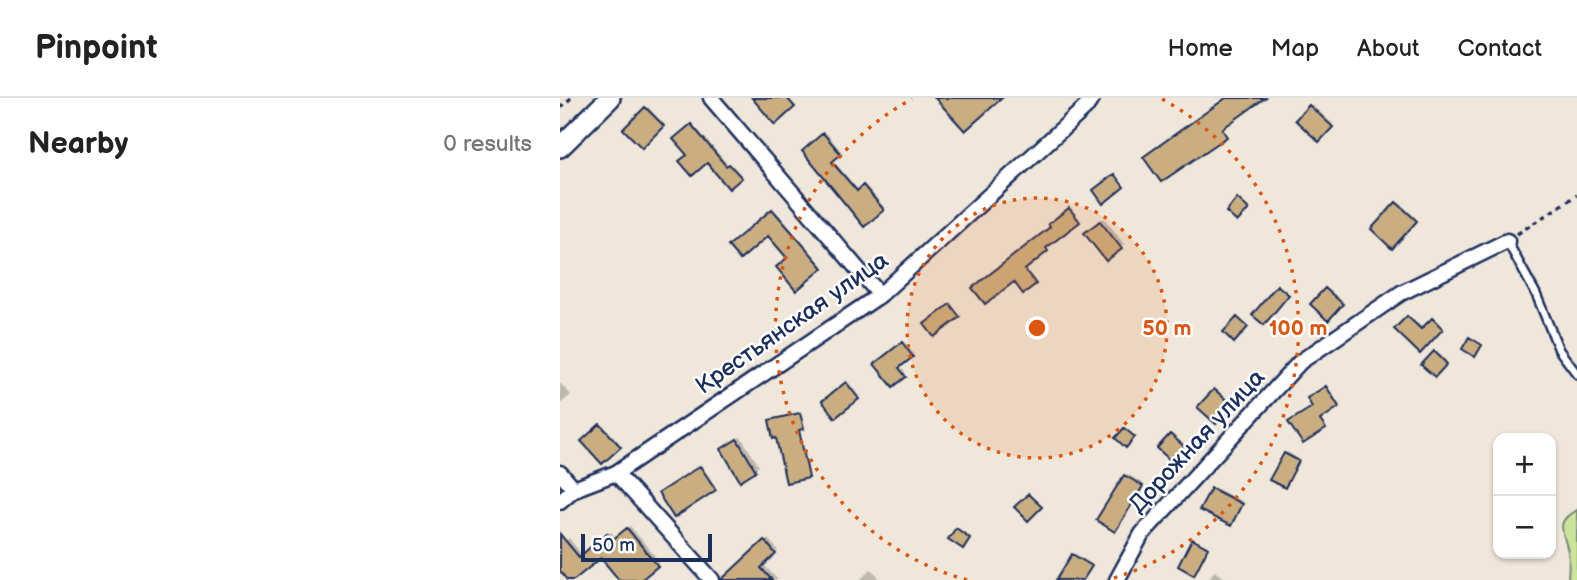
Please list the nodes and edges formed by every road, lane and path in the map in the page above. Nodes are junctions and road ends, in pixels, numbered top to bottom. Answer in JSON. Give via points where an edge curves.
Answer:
{"nodes":[{"id":1,"x":571,"y":98,"type":"edge"},
{"id":2,"x":610,"y":98,"type":"edge"},
{"id":3,"x":711,"y":98,"type":"edge"},
{"id":4,"x":1092,"y":98,"type":"edge"},
{"id":5,"x":560,"y":108,"type":"edge"},
{"id":6,"x":560,"y":147,"type":"edge"},
{"id":7,"x":1577,"y":195,"type":"edge"},
{"id":8,"x":1507,"y":241,"type":"junction"},
{"id":9,"x":880,"y":295,"type":"junction"},
{"id":10,"x":1577,"y":374,"type":"edge"},
{"id":11,"x":560,"y":473,"type":"edge"},
{"id":12,"x":616,"y":473,"type":"junction"},
{"id":13,"x":574,"y":489,"type":"junction"},
{"id":14,"x":560,"y":501,"type":"edge"},
{"id":15,"x":712,"y":580,"type":"edge"},
{"id":16,"x":1117,"y":580,"type":"edge"}],
"edges":[{"from":1,"to":5,"type":"path"},
{"from":2,"to":6,"type":"main road"},
{"from":3,"to":9,"type":"street"},
{"from":4,"to":9,"type":"street","name":"Крестьянская улица"},
{"from":7,"to":8,"type":"path"},
{"from":8,"to":10,"type":"lane","via":[[1559,350]]},
{"from":8,"to":16,"type":"street","name":"Дорожная улица","via":[[1401,293],[1300,362],[1142,534]]},
{"from":9,"to":12,"type":"street","name":"Крестьянская улица"},
{"from":11,"to":13,"type":"street"},
{"from":12,"to":13,"type":"street","name":"Крестьянская улица"},
{"from":12,"to":15,"type":"street"},
{"from":13,"to":14,"type":"street","name":"Крестьянская улица"}]}
